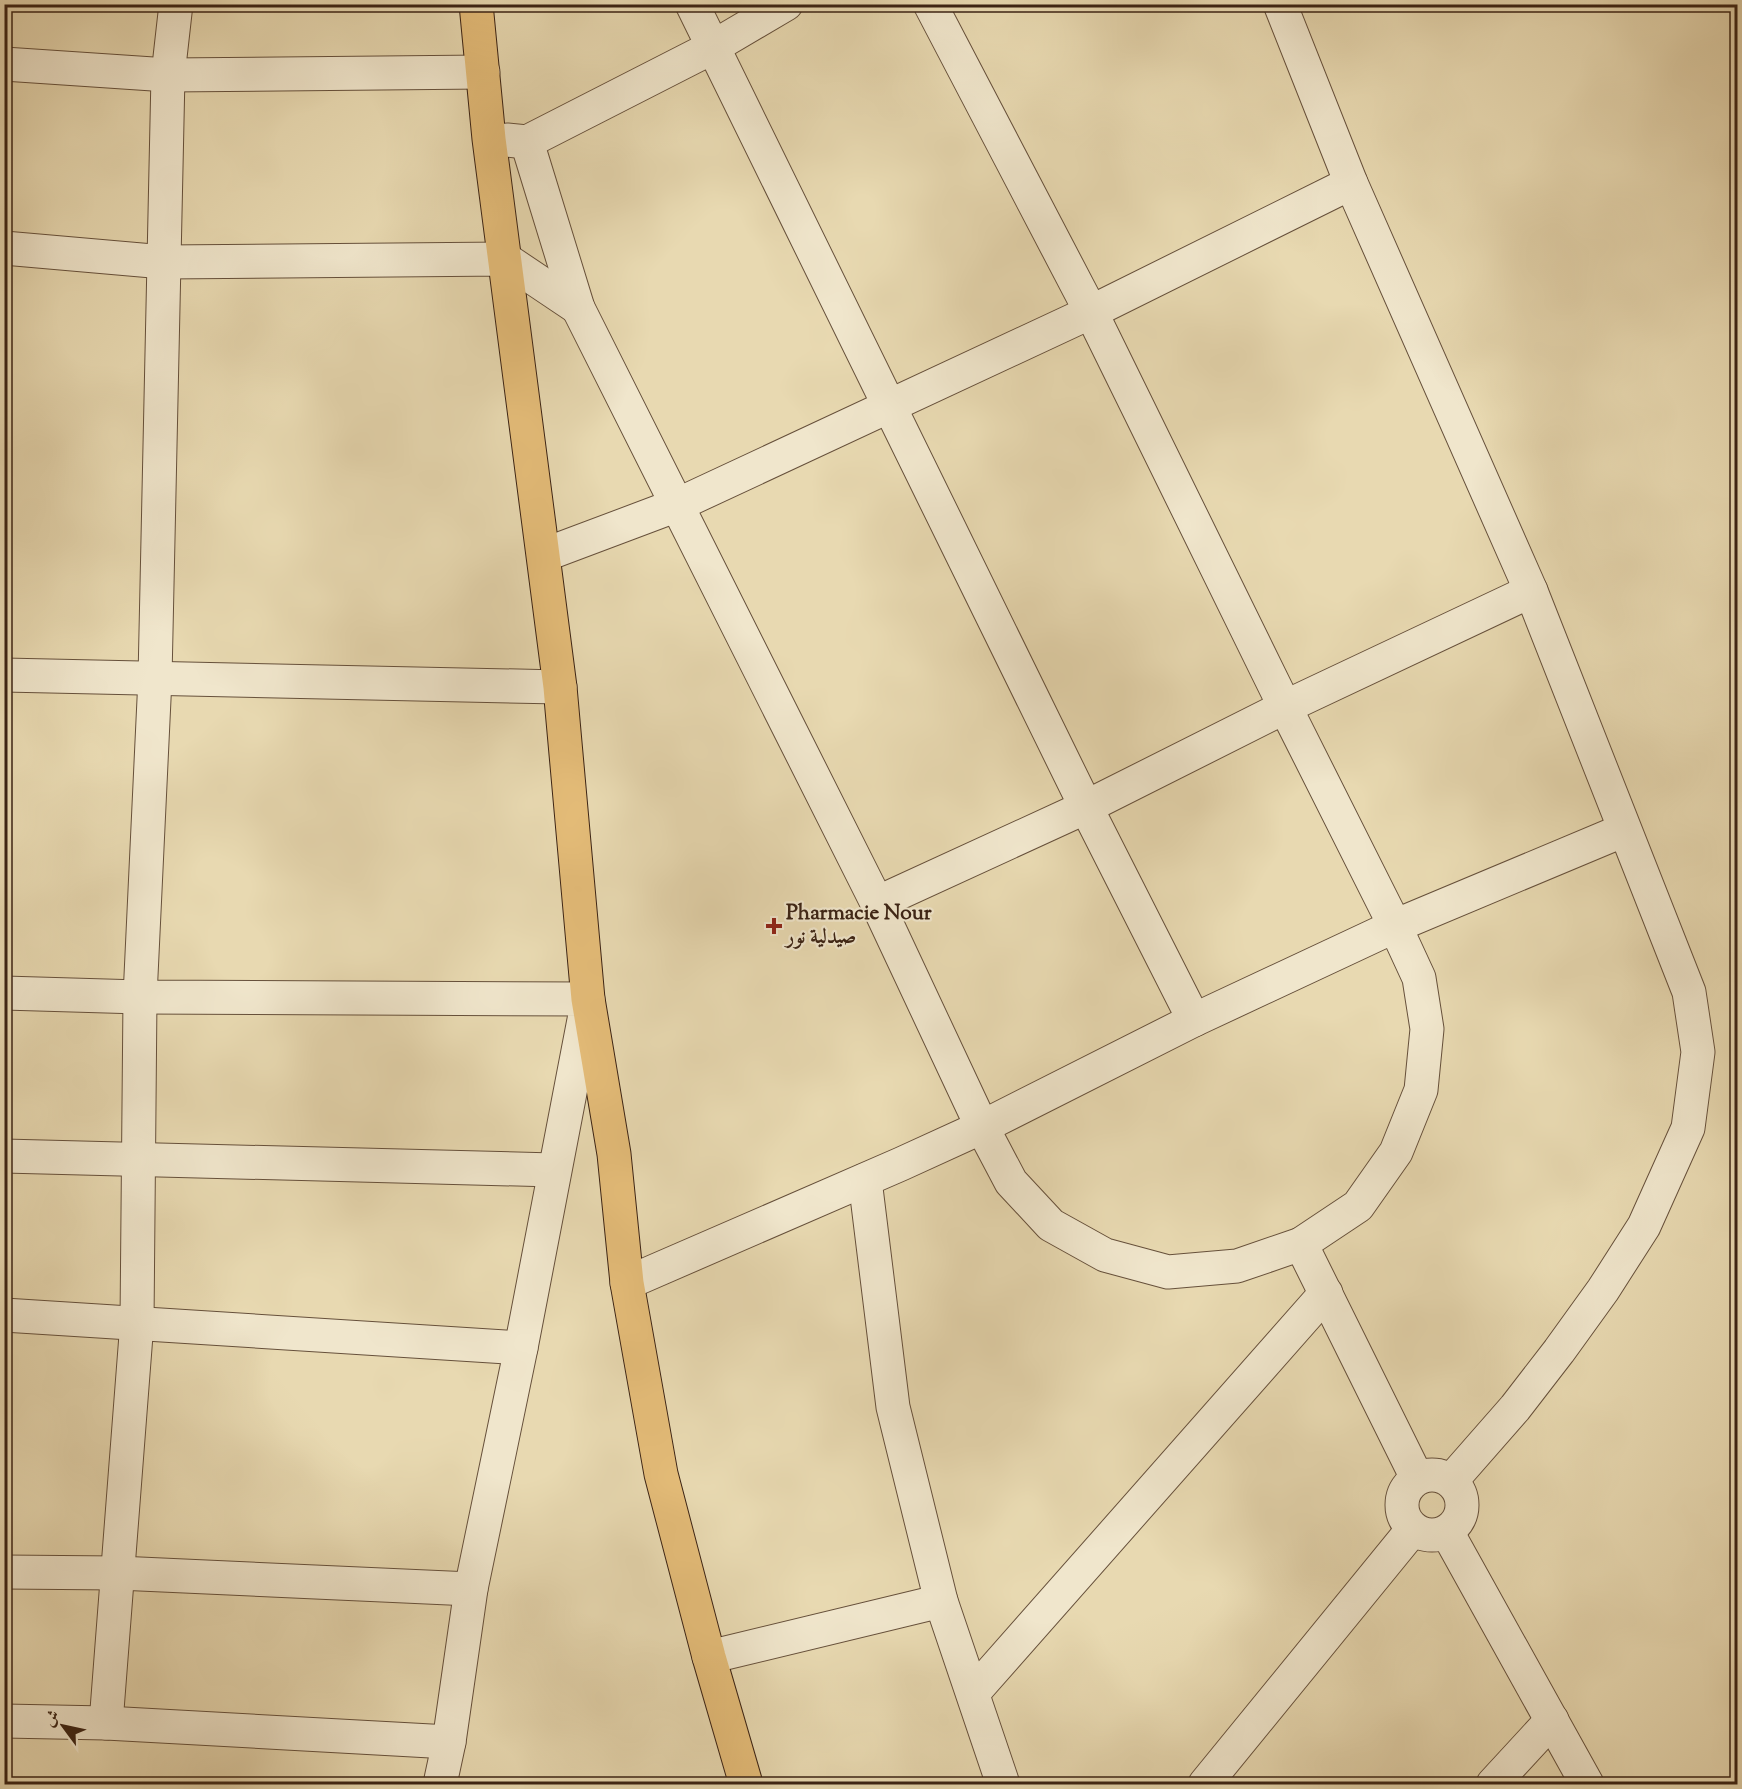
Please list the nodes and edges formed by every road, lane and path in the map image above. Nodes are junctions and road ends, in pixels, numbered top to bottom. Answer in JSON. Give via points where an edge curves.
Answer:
{"nodes":[{"id":1,"x":176,"y":4,"type":"edge"},
{"id":2,"x":476,"y":4,"type":"edge"},
{"id":3,"x":692,"y":4,"type":"edge"},
{"id":4,"x":786,"y":4,"type":"edge"},
{"id":5,"x":930,"y":4,"type":"edge"},
{"id":6,"x":1280,"y":4,"type":"edge"},
{"id":7,"x":713,"y":47,"type":"junction"},
{"id":8,"x":4,"y":64,"type":"edge"},
{"id":9,"x":483,"y":72,"type":"junction"},
{"id":10,"x":168,"y":75,"type":"junction"},
{"id":11,"x":489,"y":139,"type":"junction"},
{"id":12,"x":527,"y":142,"type":"junction"},
{"id":13,"x":1351,"y":183,"type":"junction"},
{"id":14,"x":4,"y":248,"type":"edge"},
{"id":15,"x":505,"y":258,"type":"junction"},
{"id":16,"x":164,"y":262,"type":"junction"},
{"id":17,"x":578,"y":308,"type":"junction"},
{"id":18,"x":1090,"y":312,"type":"junction"},
{"id":19,"x":889,"y":406,"type":"junction"},
{"id":20,"x":677,"y":505,"type":"junction"},
{"id":21,"x":544,"y":555,"type":"junction"},
{"id":22,"x":1531,"y":591,"type":"junction"},
{"id":23,"x":4,"y":675,"type":"edge"},
{"id":24,"x":155,"y":678,"type":"junction"},
{"id":25,"x":560,"y":687,"type":"junction"},
{"id":26,"x":1285,"y":707,"type":"junction"},
{"id":27,"x":1086,"y":807,"type":"junction"},
{"id":28,"x":1624,"y":830,"type":"junction"},
{"id":29,"x":877,"y":903,"type":"junction"},
{"id":30,"x":1395,"y":926,"type":"junction"},
{"id":31,"x":4,"y":993,"type":"edge"},
{"id":32,"x":140,"y":997,"type":"junction"},
{"id":33,"x":588,"y":999,"type":"junction"},
{"id":34,"x":1194,"y":1020,"type":"junction"},
{"id":35,"x":982,"y":1127,"type":"junction"},
{"id":36,"x":4,"y":1156,"type":"edge"},
{"id":37,"x":138,"y":1159,"type":"junction"},
{"id":38,"x":554,"y":1170,"type":"junction"},
{"id":39,"x":865,"y":1180,"type":"junction"},
{"id":40,"x":1301,"y":1244,"type":"junction"},
{"id":41,"x":627,"y":1283,"type":"junction"},
{"id":42,"x":1326,"y":1293,"type":"junction"},
{"id":43,"x":4,"y":1315,"type":"edge"},
{"id":44,"x":137,"y":1322,"type":"junction"},
{"id":45,"x":521,"y":1348,"type":"junction"},
{"id":46,"x":1417,"y":1478,"type":"junction"},
{"id":47,"x":1451,"y":1481,"type":"junction"},
{"id":48,"x":1413,"y":1529,"type":"junction"},
{"id":49,"x":1447,"y":1532,"type":"junction"},
{"id":50,"x":4,"y":1572,"type":"edge"},
{"id":51,"x":118,"y":1574,"type":"junction"},
{"id":52,"x":471,"y":1589,"type":"junction"},
{"id":53,"x":941,"y":1600,"type":"junction"},
{"id":54,"x":709,"y":1657,"type":"junction"},
{"id":55,"x":973,"y":1693,"type":"junction"},
{"id":56,"x":4,"y":1720,"type":"edge"},
{"id":57,"x":1552,"y":1720,"type":"junction"},
{"id":58,"x":106,"y":1723,"type":"junction"},
{"id":59,"x":449,"y":1742,"type":"junction"},
{"id":60,"x":440,"y":1785,"type":"edge"},
{"id":61,"x":746,"y":1785,"type":"edge"},
{"id":62,"x":1002,"y":1785,"type":"edge"},
{"id":63,"x":1205,"y":1785,"type":"edge"},
{"id":64,"x":1493,"y":1785,"type":"edge"},
{"id":65,"x":1587,"y":1785,"type":"edge"}],
"edges":[{"from":1,"to":10,"type":"street"},
{"from":2,"to":9,"type":"main road"},
{"from":3,"to":7,"type":"street"},
{"from":4,"to":7,"type":"street"},
{"from":5,"to":18,"type":"street"},
{"from":6,"to":13,"type":"street"},
{"from":7,"to":12,"type":"street"},
{"from":7,"to":19,"type":"street"},
{"from":8,"to":10,"type":"street"},
{"from":9,"to":10,"type":"street"},
{"from":9,"to":11,"type":"main road"},
{"from":10,"to":16,"type":"street"},
{"from":11,"to":12,"type":"street"},
{"from":11,"to":15,"type":"main road"},
{"from":12,"to":17,"type":"street"},
{"from":13,"to":18,"type":"street"},
{"from":13,"to":22,"type":"street"},
{"from":14,"to":16,"type":"street"},
{"from":15,"to":16,"type":"street"},
{"from":15,"to":17,"type":"street"},
{"from":15,"to":21,"type":"main road"},
{"from":16,"to":24,"type":"street"},
{"from":17,"to":20,"type":"street"},
{"from":18,"to":19,"type":"street"},
{"from":18,"to":26,"type":"street"},
{"from":19,"to":20,"type":"street"},
{"from":19,"to":27,"type":"street"},
{"from":20,"to":21,"type":"street"},
{"from":20,"to":29,"type":"street"},
{"from":21,"to":25,"type":"main road"},
{"from":22,"to":26,"type":"street"},
{"from":22,"to":28,"type":"street"},
{"from":23,"to":24,"type":"street"},
{"from":24,"to":25,"type":"street"},
{"from":24,"to":32,"type":"street"},
{"from":25,"to":33,"type":"main road"},
{"from":26,"to":27,"type":"street"},
{"from":26,"to":30,"type":"street"},
{"from":27,"to":29,"type":"street"},
{"from":27,"to":34,"type":"street"},
{"from":28,"to":30,"type":"street"},
{"from":28,"to":47,"type":"street","via":[[1689,992],[1698,1052],[1688,1128],[1644,1226],[1603,1290],[1515,1408]]},
{"from":29,"to":35,"type":"street"},
{"from":30,"to":34,"type":"street"},
{"from":30,"to":40,"type":"street","via":[[1419,978],[1427,1029],[1421,1090],[1396,1152],[1358,1206]]},
{"from":31,"to":32,"type":"street"},
{"from":32,"to":33,"type":"street"},
{"from":32,"to":37,"type":"street"},
{"from":33,"to":38,"type":"street"},
{"from":33,"to":41,"type":"main road","via":[[614,1154]]},
{"from":34,"to":35,"type":"street"},
{"from":35,"to":39,"type":"street"},
{"from":35,"to":40,"type":"street","via":[[1011,1182],[1051,1225],[1105,1255],[1168,1272],[1238,1266]]},
{"from":36,"to":37,"type":"street"},
{"from":37,"to":38,"type":"street"},
{"from":37,"to":44,"type":"street"},
{"from":38,"to":45,"type":"street"},
{"from":39,"to":41,"type":"street"},
{"from":39,"to":53,"type":"street","via":[[893,1407]]},
{"from":40,"to":42,"type":"street"},
{"from":41,"to":54,"type":"main road","via":[[661,1474]]},
{"from":42,"to":46,"type":"street"},
{"from":42,"to":55,"type":"street"},
{"from":43,"to":44,"type":"street"},
{"from":44,"to":45,"type":"street"},
{"from":44,"to":51,"type":"street"},
{"from":45,"to":52,"type":"street"},
{"from":46,"to":47,"type":"street","via":[[1441,1475]]},
{"from":46,"to":48,"type":"street","via":[[1408,1486],[1402,1509]]},
{"from":47,"to":49,"type":"street","via":[[1463,1502],[1462,1513]]},
{"from":48,"to":49,"type":"street","via":[[1436,1536]]},
{"from":48,"to":63,"type":"street"},
{"from":49,"to":57,"type":"street"},
{"from":50,"to":51,"type":"street"},
{"from":51,"to":52,"type":"street"},
{"from":51,"to":58,"type":"street"},
{"from":52,"to":59,"type":"street"},
{"from":53,"to":54,"type":"street"},
{"from":53,"to":55,"type":"street"},
{"from":54,"to":61,"type":"main road"},
{"from":55,"to":62,"type":"street"},
{"from":56,"to":58,"type":"street"},
{"from":57,"to":64,"type":"street"},
{"from":57,"to":65,"type":"street"},
{"from":58,"to":59,"type":"street"},
{"from":59,"to":60,"type":"street"}]}
